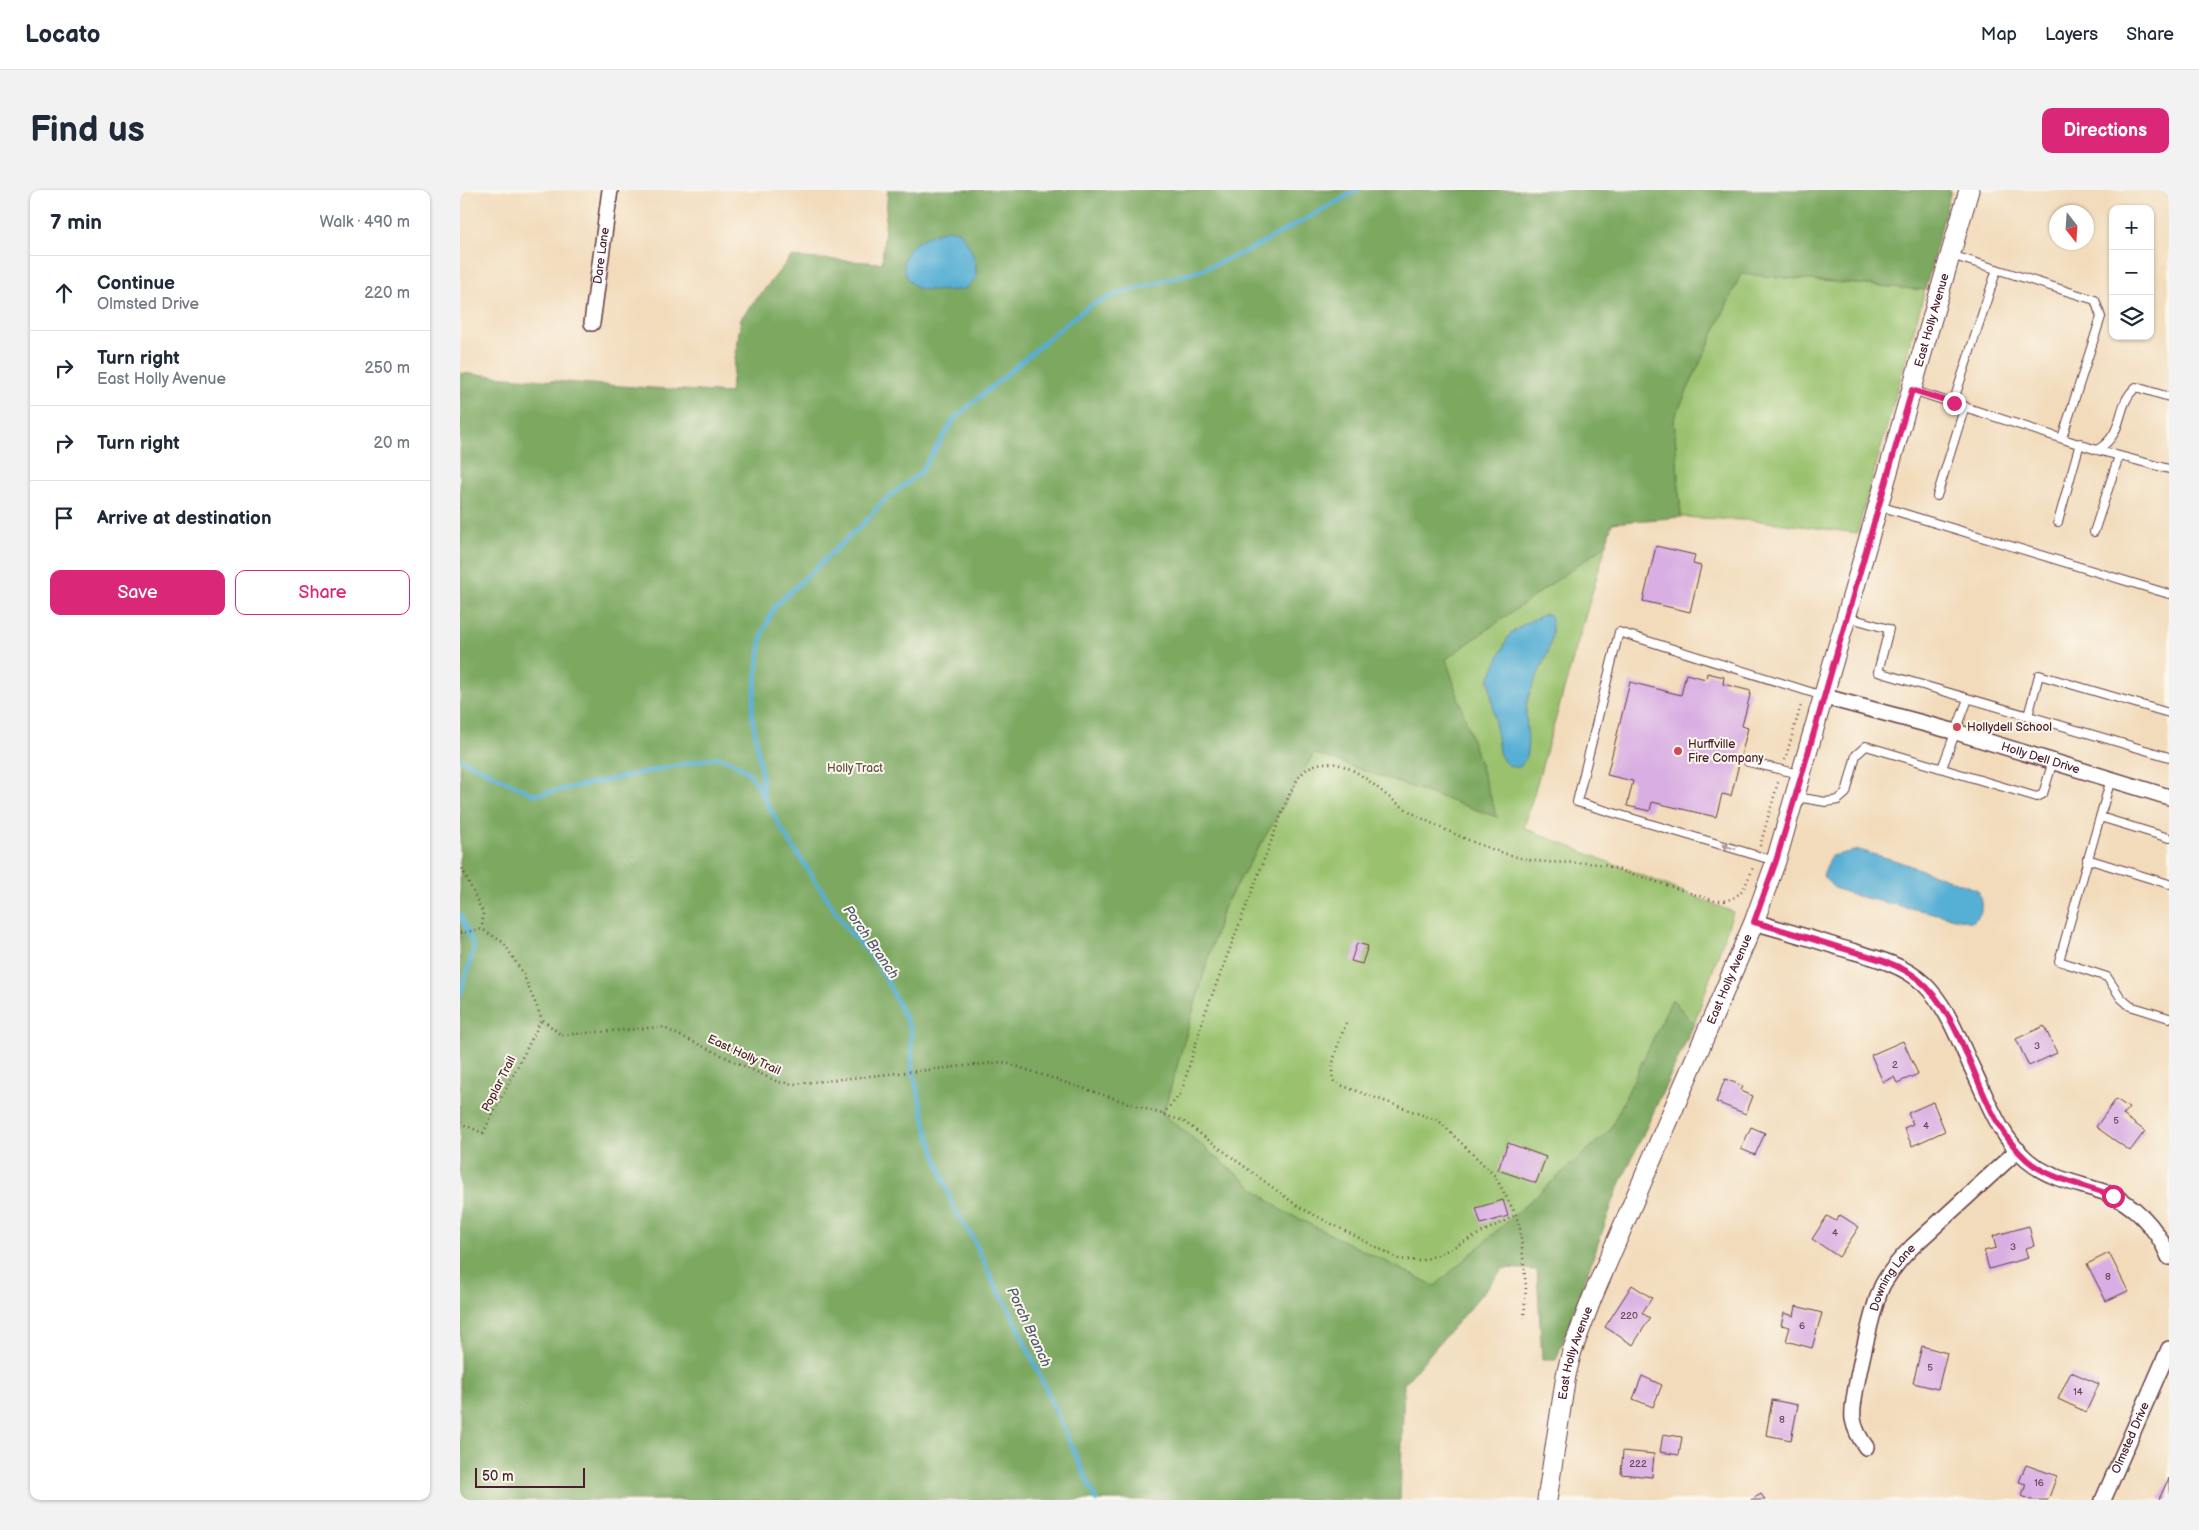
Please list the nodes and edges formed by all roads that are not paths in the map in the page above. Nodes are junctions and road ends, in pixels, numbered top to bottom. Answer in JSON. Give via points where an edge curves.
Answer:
{"nodes":[{"id":1,"x":610,"y":190,"type":"edge"},
{"id":2,"x":1969,"y":190,"type":"edge"},
{"id":3,"x":1951,"y":255,"type":"junction"},
{"id":4,"x":1997,"y":269,"type":"junction"},
{"id":5,"x":592,"y":323,"type":"dead end"},
{"id":6,"x":1912,"y":390,"type":"junction"},
{"id":7,"x":2169,"y":397,"type":"edge"},
{"id":8,"x":1954,"y":403,"type":"junction"},
{"id":9,"x":1965,"y":406,"type":"junction"},
{"id":10,"x":2062,"y":438,"type":"junction"},
{"id":11,"x":2080,"y":443,"type":"junction"},
{"id":12,"x":2097,"y":450,"type":"junction"},
{"id":13,"x":2119,"y":456,"type":"junction"},
{"id":14,"x":2169,"y":469,"type":"edge"},
{"id":15,"x":1937,"y":496,"type":"dead end"},
{"id":16,"x":1879,"y":506,"type":"junction"},
{"id":17,"x":2058,"y":522,"type":"dead end"},
{"id":18,"x":2094,"y":532,"type":"dead end"},
{"id":19,"x":2169,"y":594,"type":"edge"},
{"id":20,"x":1847,"y":618,"type":"junction"},
{"id":21,"x":1825,"y":697,"type":"junction"},
{"id":22,"x":1968,"y":699,"type":"junction"},
{"id":23,"x":2169,"y":713,"type":"edge"},
{"id":24,"x":2028,"y":716,"type":"junction"},
{"id":25,"x":1956,"y":732,"type":"junction"},
{"id":26,"x":2169,"y":757,"type":"edge"},
{"id":27,"x":2053,"y":761,"type":"junction"},
{"id":28,"x":1748,"y":762,"type":"dead end"},
{"id":29,"x":1942,"y":768,"type":"junction"},
{"id":30,"x":1802,"y":774,"type":"junction"},
{"id":31,"x":2111,"y":779,"type":"junction"},
{"id":32,"x":1796,"y":797,"type":"junction"},
{"id":33,"x":2169,"y":797,"type":"edge"},
{"id":34,"x":2100,"y":817,"type":"junction"},
{"id":35,"x":2169,"y":838,"type":"edge"},
{"id":36,"x":2087,"y":859,"type":"junction"},
{"id":37,"x":1776,"y":861,"type":"junction"},
{"id":38,"x":2169,"y":884,"type":"edge"},
{"id":39,"x":1754,"y":922,"type":"junction"},
{"id":40,"x":2169,"y":1018,"type":"edge"},
{"id":41,"x":2018,"y":1150,"type":"junction"},
{"id":42,"x":2169,"y":1257,"type":"edge"},
{"id":43,"x":2169,"y":1349,"type":"edge"},
{"id":44,"x":1866,"y":1447,"type":"dead end"},
{"id":45,"x":1547,"y":1500,"type":"edge"},
{"id":46,"x":2103,"y":1500,"type":"edge"}],
"edges":[{"from":1,"to":5,"type":"street","name":"Dare Lane"},
{"from":2,"to":3,"type":"street","name":"East Holly Avenue"},
{"from":3,"to":4,"type":"lane"},
{"from":3,"to":6,"type":"street","name":"East Holly Avenue"},
{"from":4,"to":8,"type":"lane"},
{"from":4,"to":10,"type":"lane","via":[[2095,300],[2099,307],[2101,317]]},
{"from":6,"to":8,"type":"lane"},
{"from":6,"to":16,"type":"street","name":"East Holly Avenue"},
{"from":7,"to":12,"type":"lane","via":[[2136,387],[2126,399],[2118,428],[2109,443]]},
{"from":8,"to":9,"type":"lane"},
{"from":9,"to":10,"type":"lane"},
{"from":9,"to":15,"type":"lane"},
{"from":10,"to":11,"type":"lane"},
{"from":11,"to":12,"type":"lane"},
{"from":11,"to":17,"type":"lane"},
{"from":12,"to":13,"type":"lane"},
{"from":13,"to":14,"type":"lane"},
{"from":13,"to":18,"type":"lane"},
{"from":16,"to":19,"type":"lane"},
{"from":16,"to":20,"type":"street","name":"East Holly Avenue"},
{"from":20,"to":21,"type":"street","name":"East Holly Avenue"},
{"from":20,"to":22,"type":"lane","via":[[1889,629],[1878,672]]},
{"from":21,"to":25,"type":"street","name":"Holly Dell Drive"},
{"from":21,"to":30,"type":"street","name":"East Holly Avenue"},
{"from":37,"to":21,"type":"lane","one_way":true,"via":[[1577,802],[1619,632]]},
{"from":22,"to":24,"type":"lane"},
{"from":22,"to":25,"type":"lane"},
{"from":23,"to":24,"type":"lane","via":[[2039,675]]},
{"from":24,"to":26,"type":"lane"},
{"from":25,"to":27,"type":"street","name":"Holly Dell Drive"},
{"from":25,"to":29,"type":"lane"},
{"from":27,"to":29,"type":"lane","via":[[2043,794],[2037,797]]},
{"from":27,"to":31,"type":"street","name":"Holly Dell Drive"},
{"from":28,"to":30,"type":"lane"},
{"from":29,"to":32,"type":"lane","via":[[1866,746],[1856,755],[1846,793],[1838,800],[1826,802]]},
{"from":30,"to":32,"type":"street","name":"East Holly Avenue"},
{"from":31,"to":33,"type":"street","name":"Holly Dell Drive"},
{"from":31,"to":34,"type":"lane"},
{"from":32,"to":37,"type":"street","name":"East Holly Avenue"},
{"from":34,"to":35,"type":"lane"},
{"from":34,"to":36,"type":"lane"},
{"from":36,"to":38,"type":"lane"},
{"from":36,"to":40,"type":"lane","via":[[2059,961],[2108,977],[2130,1006]]},
{"from":37,"to":39,"type":"street","name":"East Holly Avenue"},
{"from":39,"to":41,"type":"street","via":[[1878,959],[1916,978],[1948,1016],[2000,1126]]},
{"from":39,"to":45,"type":"street","name":"East Holly Avenue","via":[[1572,1351],[1563,1386]]},
{"from":41,"to":42,"type":"street","via":[[2048,1174],[2105,1192],[2126,1203],[2151,1226]]},
{"from":41,"to":44,"type":"street","name":"Downing Lane","via":[[1912,1247],[1882,1286],[1852,1411],[1856,1430]]},
{"from":43,"to":46,"type":"street","name":"Olmsted Drive"}]}
